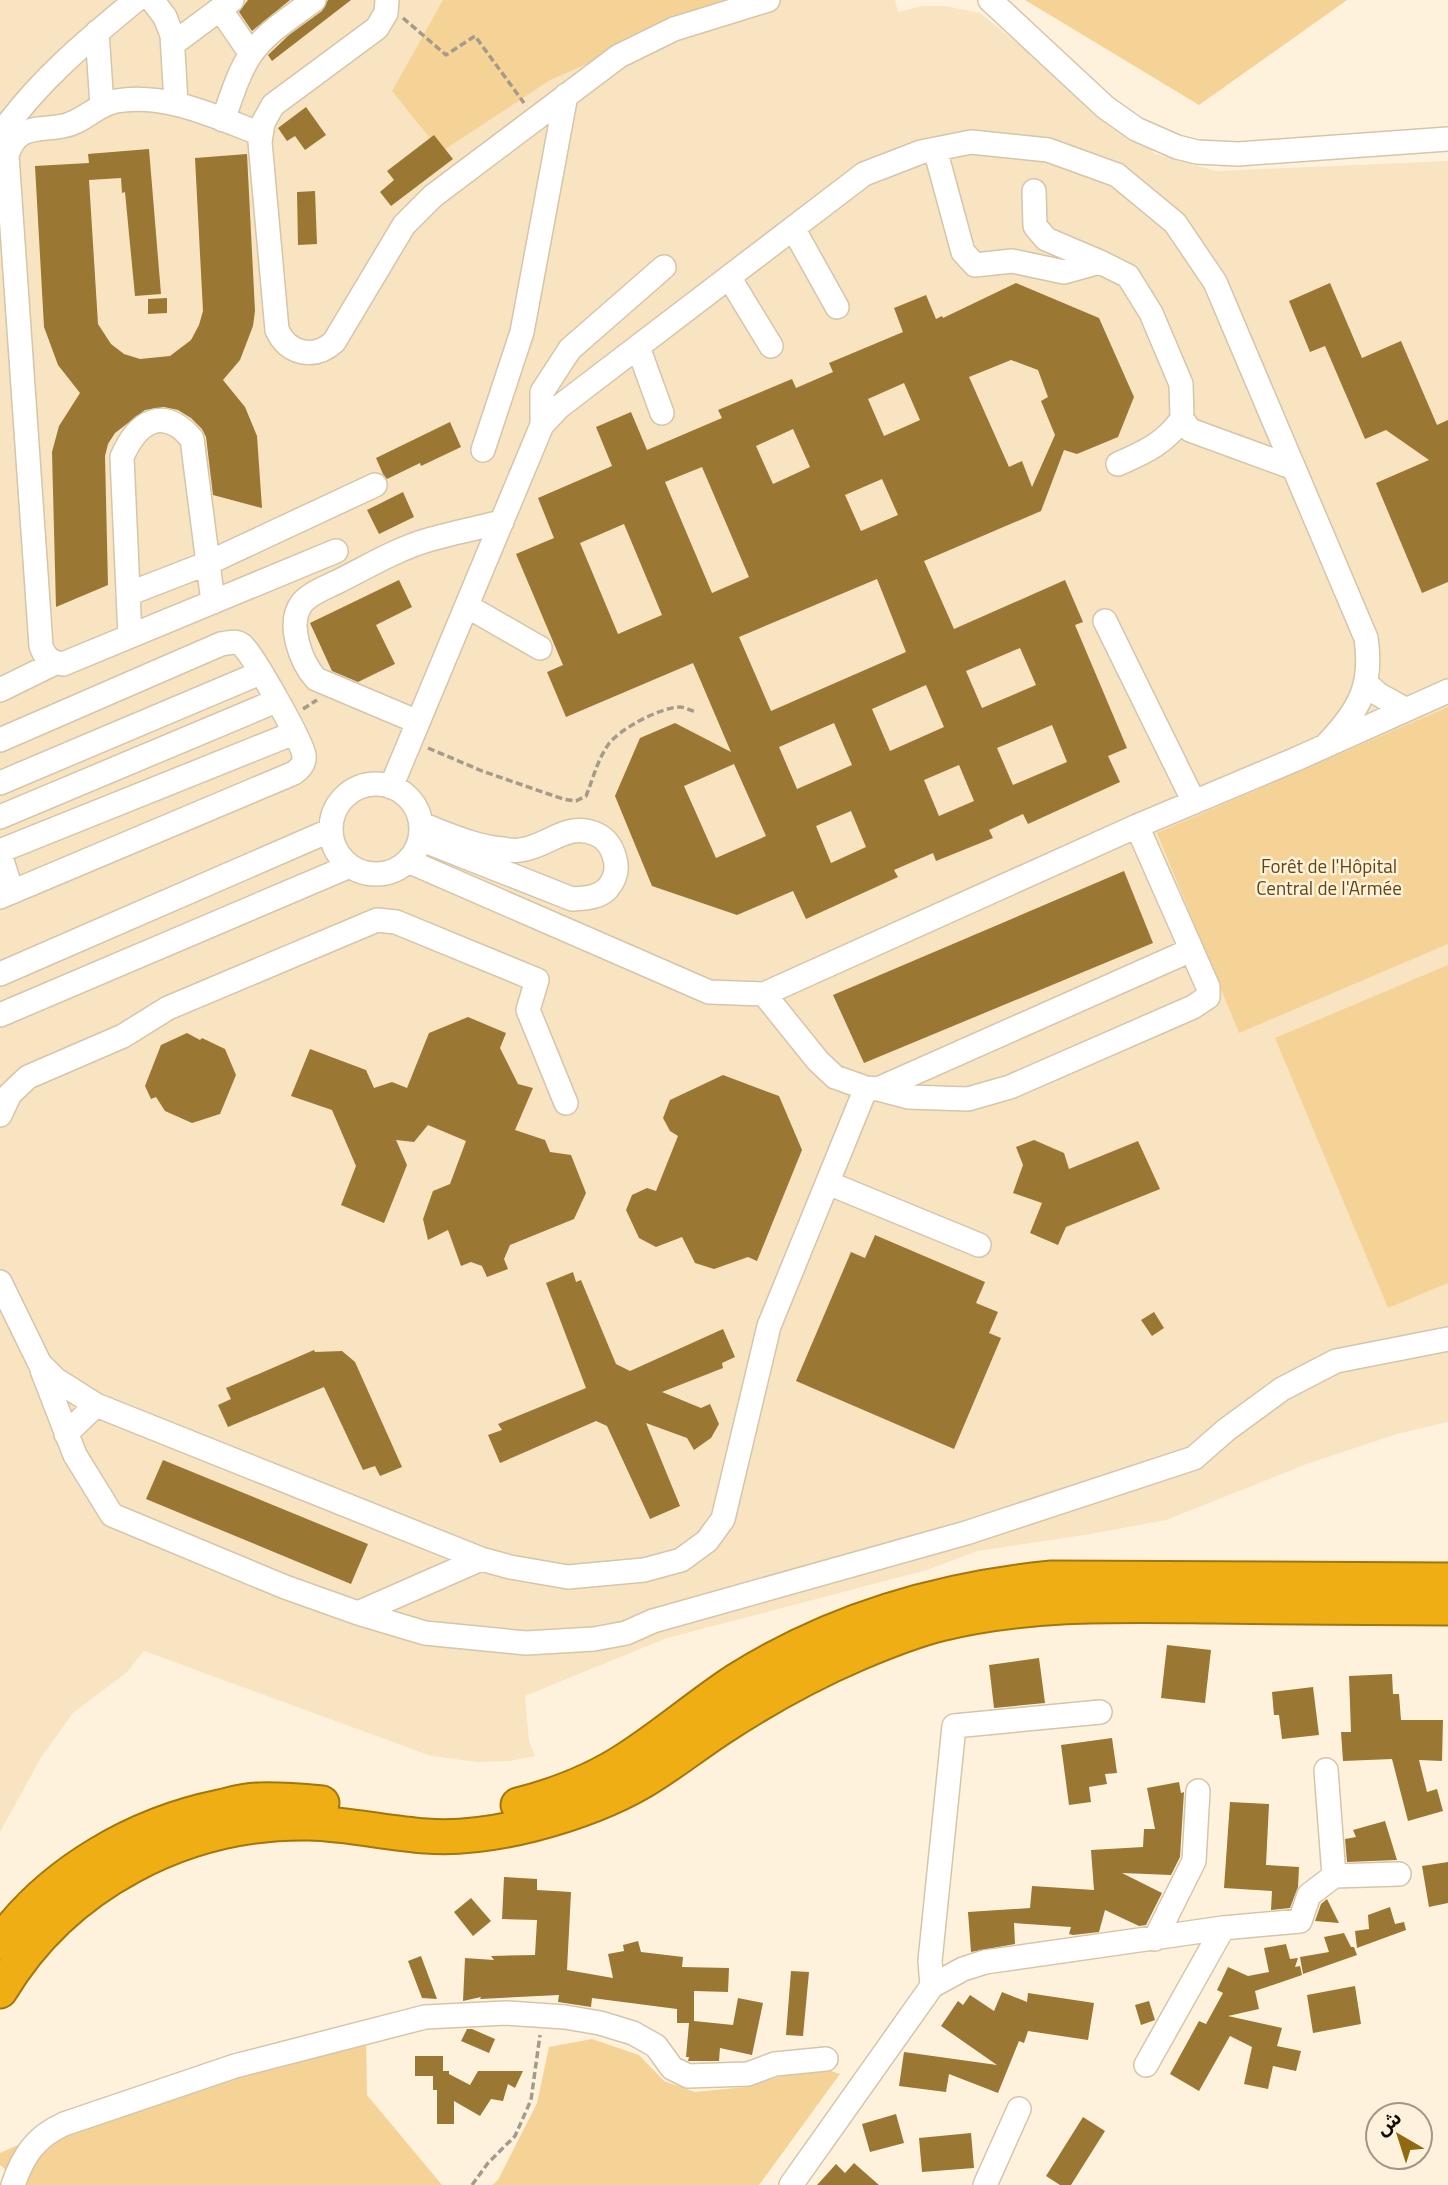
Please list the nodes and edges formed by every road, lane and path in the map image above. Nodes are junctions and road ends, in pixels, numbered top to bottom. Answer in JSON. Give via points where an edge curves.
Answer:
{"nodes":[{"id":1,"x":116,"y":0,"type":"edge"},
{"id":2,"x":136,"y":0,"type":"edge"},
{"id":3,"x":152,"y":0,"type":"edge"},
{"id":4,"x":314,"y":0,"type":"edge"},
{"id":5,"x":768,"y":0,"type":"edge"},
{"id":6,"x":989,"y":0,"type":"edge"},
{"id":7,"x":387,"y":2,"type":"edge"},
{"id":8,"x":226,"y":5,"type":"edge"},
{"id":9,"x":97,"y":32,"type":"junction"},
{"id":10,"x":173,"y":44,"type":"junction"},
{"id":11,"x":251,"y":54,"type":"junction"},
{"id":12,"x":566,"y":95,"type":"junction"},
{"id":13,"x":176,"y":103,"type":"junction"},
{"id":14,"x":0,"y":106,"type":"edge"},
{"id":15,"x":102,"y":106,"type":"junction"},
{"id":16,"x":535,"y":118,"type":"junction"},
{"id":17,"x":223,"y":120,"type":"junction"},
{"id":18,"x":261,"y":134,"type":"junction"},
{"id":19,"x":0,"y":135,"type":"edge"},
{"id":20,"x":1448,"y":139,"type":"edge"},
{"id":21,"x":935,"y":149,"type":"junction"},
{"id":22,"x":1034,"y":191,"type":"dead end"},
{"id":23,"x":793,"y":228,"type":"junction"},
{"id":24,"x":1100,"y":262,"type":"junction"},
{"id":25,"x":664,"y":267,"type":"dead end"},
{"id":26,"x":729,"y":277,"type":"junction"},
{"id":27,"x":837,"y":307,"type":"dead end"},
{"id":28,"x":771,"y":346,"type":"dead end"},
{"id":29,"x":638,"y":347,"type":"junction"},
{"id":30,"x":663,"y":413,"type":"dead end"},
{"id":31,"x":1182,"y":419,"type":"junction"},
{"id":32,"x":542,"y":425,"type":"junction"},
{"id":33,"x":484,"y":450,"type":"dead end"},
{"id":34,"x":1118,"y":464,"type":"dead end"},
{"id":35,"x":1294,"y":468,"type":"junction"},
{"id":36,"x":375,"y":485,"type":"dead end"},
{"id":37,"x":502,"y":522,"type":"junction"},
{"id":38,"x":336,"y":551,"type":"dead end"},
{"id":39,"x":208,"y":563,"type":"junction"},
{"id":40,"x":128,"y":594,"type":"junction"},
{"id":41,"x":213,"y":602,"type":"junction"},
{"id":42,"x":467,"y":606,"type":"junction"},
{"id":43,"x":1105,"y":621,"type":"dead end"},
{"id":44,"x":130,"y":636,"type":"junction"},
{"id":45,"x":540,"y":648,"type":"dead end"},
{"id":46,"x":55,"y":663,"type":"junction"},
{"id":47,"x":260,"y":673,"type":"junction"},
{"id":48,"x":1366,"y":683,"type":"junction"},
{"id":49,"x":0,"y":690,"type":"edge"},
{"id":50,"x":1448,"y":691,"type":"edge"},
{"id":51,"x":327,"y":693,"type":"dead end"},
{"id":52,"x":1405,"y":709,"type":"junction"},
{"id":53,"x":696,"y":712,"type":"dead end"},
{"id":54,"x":286,"y":718,"type":"junction"},
{"id":55,"x":414,"y":731,"type":"junction"},
{"id":56,"x":0,"y":740,"type":"edge"},
{"id":57,"x":1328,"y":743,"type":"junction"},
{"id":58,"x":0,"y":783,"type":"edge"},
{"id":59,"x":391,"y":787,"type":"junction"},
{"id":60,"x":1194,"y":802,"type":"junction"},
{"id":61,"x":0,"y":817,"type":"edge"},
{"id":62,"x":1137,"y":826,"type":"junction"},
{"id":63,"x":331,"y":830,"type":"junction"},
{"id":64,"x":420,"y":831,"type":"junction"},
{"id":65,"x":521,"y":850,"type":"junction"},
{"id":66,"x":0,"y":853,"type":"edge"},
{"id":67,"x":408,"y":861,"type":"junction"},
{"id":68,"x":350,"y":866,"type":"junction"},
{"id":69,"x":525,"y":880,"type":"junction"},
{"id":70,"x":6,"y":894,"type":"edge"},
{"id":71,"x":1191,"y":950,"type":"junction"},
{"id":72,"x":0,"y":974,"type":"edge"},
{"id":73,"x":764,"y":994,"type":"junction"},
{"id":74,"x":0,"y":1015,"type":"edge"},
{"id":75,"x":872,"y":1088,"type":"junction"},
{"id":76,"x":566,"y":1103,"type":"dead end"},
{"id":77,"x":0,"y":1115,"type":"edge"},
{"id":78,"x":828,"y":1183,"type":"junction"},
{"id":79,"x":979,"y":1245,"type":"dead end"},
{"id":80,"x":0,"y":1282,"type":"edge"},
{"id":81,"x":1448,"y":1339,"type":"edge"},
{"id":82,"x":40,"y":1364,"type":"junction"},
{"id":83,"x":96,"y":1405,"type":"junction"},
{"id":84,"x":66,"y":1434,"type":"junction"},
{"id":85,"x":481,"y":1559,"type":"junction"},
{"id":86,"x":1448,"y":1580,"type":"edge"},
{"id":87,"x":1448,"y":1608,"type":"edge"},
{"id":88,"x":358,"y":1613,"type":"junction"},
{"id":89,"x":1100,"y":1712,"type":"dead end"},
{"id":90,"x":1326,"y":1770,"type":"dead end"},
{"id":91,"x":1198,"y":1791,"type":"dead end"},
{"id":92,"x":1399,"y":1874,"type":"dead end"},
{"id":93,"x":1334,"y":1876,"type":"junction"},
{"id":94,"x":1223,"y":1928,"type":"junction"},
{"id":95,"x":1155,"y":1939,"type":"junction"},
{"id":96,"x":0,"y":1943,"type":"edge"},
{"id":97,"x":932,"y":1986,"type":"junction"},
{"id":98,"x":0,"y":1991,"type":"edge"},
{"id":99,"x":543,"y":2016,"type":"junction"},
{"id":100,"x":826,"y":2059,"type":"dead end"},
{"id":101,"x":1146,"y":2065,"type":"dead end"},
{"id":102,"x":1019,"y":2109,"type":"dead end"},
{"id":103,"x":13,"y":2185,"type":"edge"},
{"id":104,"x":472,"y":2185,"type":"edge"},
{"id":105,"x":790,"y":2185,"type":"edge"},
{"id":106,"x":985,"y":2185,"type":"edge"}],
"edges":[{"from":1,"to":14,"type":"street"},
{"from":2,"to":9,"type":"street"},
{"from":3,"to":10,"type":"street","via":[[169,23]]},
{"from":4,"to":11,"type":"street"},
{"from":5,"to":12,"type":"street","via":[[649,39]]},
{"from":6,"to":20,"type":"street","via":[[1105,107],[1136,129],[1177,147],[1238,154]]},
{"from":7,"to":16,"type":"path","via":[[446,55],[475,36]]},
{"from":7,"to":18,"type":"street","via":[[377,28],[274,105]]},
{"from":8,"to":10,"type":"street"},
{"from":8,"to":11,"type":"street"},
{"from":9,"to":15,"type":"street"},
{"from":9,"to":19,"type":"street","via":[[32,93]]},
{"from":10,"to":13,"type":"street"},
{"from":11,"to":17,"type":"street"},
{"from":12,"to":16,"type":"street"},
{"from":12,"to":33,"type":"street","via":[[522,332]]},
{"from":13,"to":15,"type":"street","via":[[125,100]]},
{"from":13,"to":17,"type":"street"},
{"from":15,"to":46,"type":"street","via":[[70,124],[26,131],[13,141],[7,156],[41,646]]},
{"from":16,"to":18,"type":"street","via":[[417,210],[393,242],[339,336],[328,348],[313,353],[291,348],[277,330]]},
{"from":17,"to":18,"type":"street"},
{"from":21,"to":23,"type":"street","via":[[864,174]]},
{"from":21,"to":24,"type":"street","via":[[963,252],[975,265],[1012,261],[1063,272]]},
{"from":21,"to":35,"type":"street","via":[[971,142],[1048,150],[1117,175],[1175,223],[1215,282]]},
{"from":22,"to":24,"type":"street","via":[[1035,226],[1046,239]]},
{"from":23,"to":26,"type":"street"},
{"from":23,"to":27,"type":"street"},
{"from":24,"to":31,"type":"street","via":[[1128,276],[1151,313],[1181,384]]},
{"from":25,"to":32,"type":"street","via":[[570,349],[542,392]]},
{"from":26,"to":28,"type":"street"},
{"from":26,"to":29,"type":"street"},
{"from":29,"to":30,"type":"street"},
{"from":29,"to":32,"type":"street"},
{"from":31,"to":34,"type":"street","via":[[1156,447]]},
{"from":31,"to":35,"type":"street","via":[[1190,430]]},
{"from":32,"to":37,"type":"street"},
{"from":35,"to":48,"type":"street","via":[[1366,638],[1370,663]]},
{"from":36,"to":39,"type":"street"},
{"from":37,"to":42,"type":"street"},
{"from":37,"to":55,"type":"street","via":[[426,541],[301,604],[296,622],[298,643],[310,672]]},
{"from":38,"to":41,"type":"street"},
{"from":39,"to":40,"type":"street"},
{"from":39,"to":40,"type":"street","via":[[192,439],[180,424],[166,420],[143,427],[131,438],[122,457]]},
{"from":39,"to":41,"type":"street"},
{"from":40,"to":44,"type":"street"},
{"from":41,"to":44,"type":"street"},
{"from":42,"to":45,"type":"street"},
{"from":42,"to":55,"type":"street"},
{"from":43,"to":60,"type":"street"},
{"from":44,"to":46,"type":"street","via":[[63,664]]},
{"from":46,"to":49,"type":"street"},
{"from":47,"to":54,"type":"street"},
{"from":47,"to":56,"type":"street","via":[[242,645],[221,644]]},
{"from":47,"to":58,"type":"street"},
{"from":48,"to":52,"type":"street"},
{"from":48,"to":57,"type":"street","via":[[1345,725]]},
{"from":50,"to":52,"type":"street"},
{"from":51,"to":54,"type":"path"},
{"from":52,"to":57,"type":"street"},
{"from":53,"to":55,"type":"path","via":[[681,707],[663,711],[627,728],[609,743],[586,796],[576,801],[482,771]]},
{"from":54,"to":61,"type":"street"},
{"from":54,"to":66,"type":"street"},
{"from":54,"to":70,"type":"street","via":[[304,758],[295,773]]},
{"from":55,"to":59,"type":"street"},
{"from":57,"to":60,"type":"street"},
{"from":59,"to":63,"type":"street","via":[[366,786],[352,792],[334,813]]},
{"from":59,"to":64,"type":"street","via":[[407,796],[415,808]]},
{"from":60,"to":62,"type":"street"},
{"from":62,"to":71,"type":"street"},
{"from":62,"to":73,"type":"street"},
{"from":63,"to":68,"type":"street","via":[[338,854]]},
{"from":63,"to":72,"type":"street"},
{"from":64,"to":65,"type":"street"},
{"from":64,"to":67,"type":"street"},
{"from":64,"to":69,"type":"street"},
{"from":65,"to":69,"type":"street","via":[[519,869]]},
{"from":65,"to":69,"type":"street","via":[[571,830],[587,830],[612,847],[617,865],[614,880],[605,891],[589,898],[572,899]]},
{"from":66,"to":70,"type":"street"},
{"from":67,"to":68,"type":"street","via":[[390,872],[374,874]]},
{"from":67,"to":73,"type":"street","via":[[709,992]]},
{"from":68,"to":74,"type":"street"},
{"from":71,"to":75,"type":"street"},
{"from":71,"to":75,"type":"street","via":[[1208,997],[1010,1087],[968,1099],[908,1097]]},
{"from":73,"to":75,"type":"street","via":[[835,1077]]},
{"from":75,"to":78,"type":"street"},
{"from":76,"to":77,"type":"street","via":[[528,1010],[537,980],[396,922],[377,920],[168,1008],[123,1036],[28,1077],[10,1094]]},
{"from":78,"to":79,"type":"street"},
{"from":78,"to":85,"type":"street","via":[[769,1326],[723,1519],[707,1541],[681,1560],[644,1570],[568,1577]]},
{"from":80,"to":82,"type":"street"},
{"from":81,"to":88,"type":"street","via":[[1336,1361],[1282,1390],[1194,1458],[966,1533],[653,1621],[626,1633],[526,1643],[425,1633]]},
{"from":82,"to":83,"type":"street"},
{"from":82,"to":84,"type":"street"},
{"from":83,"to":84,"type":"street"},
{"from":83,"to":85,"type":"street"},
{"from":84,"to":88,"type":"street","via":[[112,1515]]},
{"from":85,"to":88,"type":"street"},
{"from":86,"to":96,"type":"highway","via":[[1066,1578],[1010,1582],[928,1598],[848,1624],[773,1659],[703,1703],[628,1759],[532,1802],[483,1813],[431,1815],[347,1804],[256,1800],[163,1823],[77,1868]]},
{"from":87,"to":98,"type":"highway","via":[[1094,1605],[1014,1610],[935,1625],[788,1687],[640,1782],[561,1817],[504,1831],[450,1837],[281,1824],[225,1831],[168,1849],[114,1876],[66,1911],[31,1945]]},
{"from":89,"to":97,"type":"street","via":[[954,1726],[930,1961]]},
{"from":90,"to":93,"type":"street"},
{"from":91,"to":95,"type":"street","via":[[1194,1861]]},
{"from":92,"to":93,"type":"street"},
{"from":93,"to":94,"type":"street","via":[[1309,1895],[1300,1921]]},
{"from":94,"to":95,"type":"street"},
{"from":94,"to":101,"type":"street"},
{"from":95,"to":97,"type":"street","via":[[985,1962]]},
{"from":97,"to":105,"type":"street"},
{"from":99,"to":100,"type":"street","via":[[633,2033],[656,2046],[672,2068],[688,2076],[748,2074],[775,2064]]},
{"from":99,"to":103,"type":"street","via":[[425,2017],[235,2066],[52,2129],[26,2153]]},
{"from":99,"to":104,"type":"path","via":[[531,2100],[515,2136]]},
{"from":102,"to":106,"type":"street"}]}
